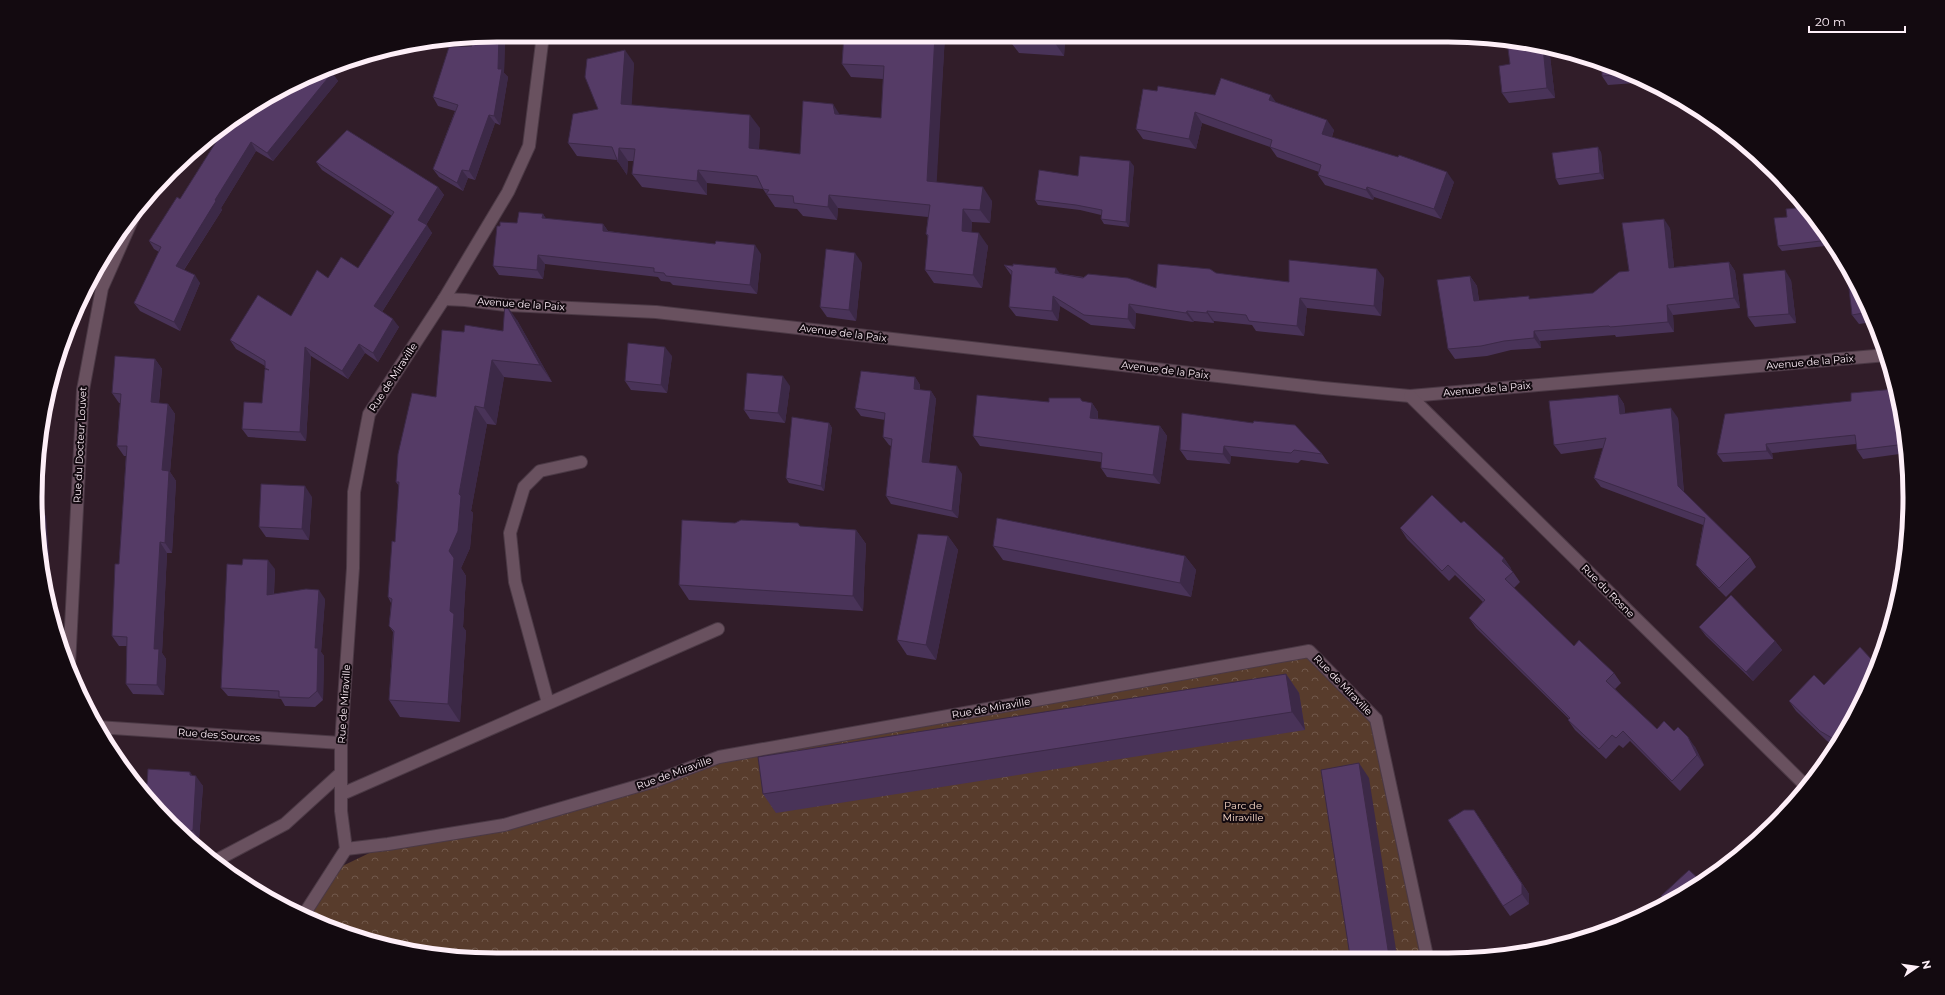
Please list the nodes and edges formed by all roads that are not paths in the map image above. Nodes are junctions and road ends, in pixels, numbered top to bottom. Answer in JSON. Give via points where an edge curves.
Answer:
{"nodes":[{"id":1,"x":542,"y":42,"type":"edge"},
{"id":2,"x":128,"y":232,"type":"edge"},
{"id":3,"x":444,"y":299,"type":"junction"},
{"id":4,"x":1880,"y":356,"type":"edge"},
{"id":5,"x":1410,"y":396,"type":"junction"},
{"id":6,"x":581,"y":462,"type":"dead end"},
{"id":7,"x":718,"y":629,"type":"dead end"},
{"id":8,"x":70,"y":653,"type":"edge"},
{"id":9,"x":548,"y":703,"type":"junction"},
{"id":10,"x":105,"y":729,"type":"edge"},
{"id":11,"x":341,"y":743,"type":"junction"},
{"id":12,"x":341,"y":773,"type":"junction"},
{"id":13,"x":1803,"y":783,"type":"edge"},
{"id":14,"x":342,"y":794,"type":"junction"},
{"id":15,"x":346,"y":849,"type":"junction"},
{"id":16,"x":220,"y":859,"type":"edge"},
{"id":17,"x":306,"y":911,"type":"edge"},
{"id":18,"x":1426,"y":953,"type":"edge"}],
"edges":[{"from":1,"to":3,"type":"street","name":"Rue de Miraville","via":[[528,146],[508,192]]},
{"from":2,"to":8,"type":"street","name":"Rue du Docteur Louvet","via":[[102,288],[83,390]]},
{"from":3,"to":5,"type":"street","name":"Avenue de la Paix","via":[[506,305],[656,312]]},
{"from":3,"to":11,"type":"street","name":"Rue de Miraville","via":[[369,414],[354,492],[353,568]]},
{"from":4,"to":5,"type":"street","name":"Avenue de la Paix"},
{"from":5,"to":13,"type":"street","name":"Rue du Rosne"},
{"from":6,"to":9,"type":"street","via":[[540,471],[524,487],[510,533],[515,582]]},
{"from":7,"to":9,"type":"street"},
{"from":9,"to":14,"type":"street"},
{"from":10,"to":11,"type":"street","name":"Rue des Sources"},
{"from":11,"to":12,"type":"street","name":"Rue de Miraville"},
{"from":12,"to":14,"type":"street","name":"Rue de Miraville"},
{"from":12,"to":16,"type":"street","via":[[285,824]]},
{"from":14,"to":15,"type":"street","name":"Rue de Miraville","via":[[341,811]]},
{"from":15,"to":17,"type":"street"},
{"from":15,"to":18,"type":"street","name":"Rue de Miraville","via":[[504,825],[648,783],[719,758],[1309,651],[1376,719]]}]}
